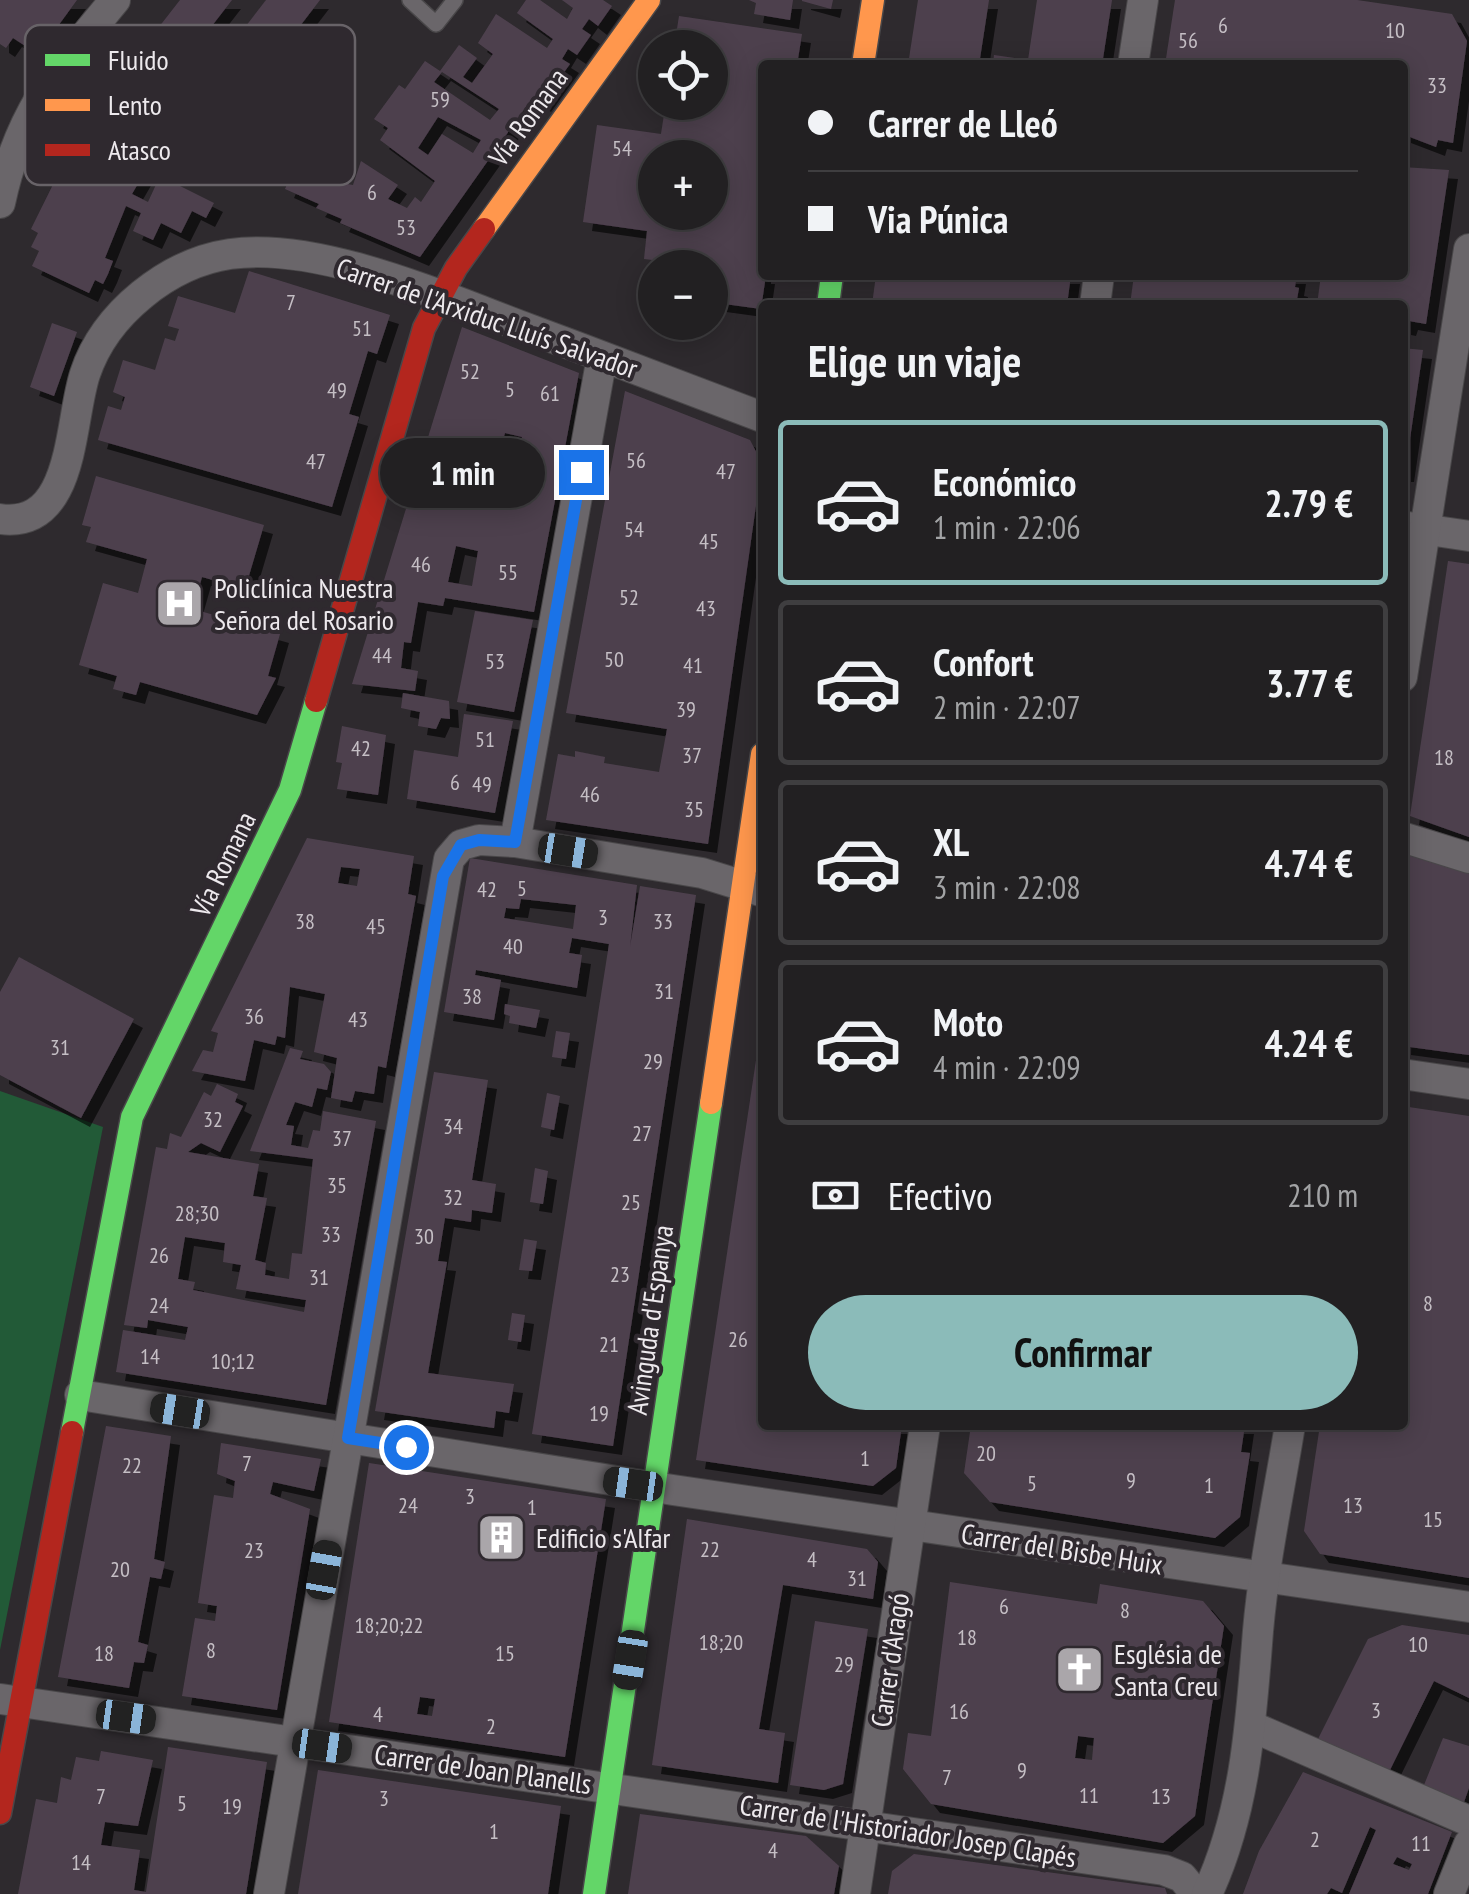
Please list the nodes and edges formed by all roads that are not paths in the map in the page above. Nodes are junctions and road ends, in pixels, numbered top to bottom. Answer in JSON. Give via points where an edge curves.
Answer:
{"nodes":[{"id":1,"x":115,"y":0,"type":"edge"},
{"id":2,"x":410,"y":0,"type":"edge"},
{"id":3,"x":456,"y":0,"type":"edge"},
{"id":4,"x":649,"y":0,"type":"edge"},
{"id":5,"x":873,"y":0,"type":"edge"},
{"id":6,"x":1143,"y":0,"type":"edge"},
{"id":7,"x":95,"y":25,"type":"edge"},
{"id":8,"x":864,"y":60,"type":"edge"},
{"id":9,"x":1133,"y":60,"type":"edge"},
{"id":10,"x":25,"y":128,"type":"edge"},
{"id":11,"x":0,"y":203,"type":"edge"},
{"id":12,"x":1469,"y":248,"type":"edge"},
{"id":13,"x":440,"y":296,"type":"junction"},
{"id":14,"x":602,"y":357,"type":"junction"},
{"id":15,"x":758,"y":416,"type":"edge"},
{"id":16,"x":0,"y":520,"type":"edge"},
{"id":17,"x":1413,"y":528,"type":"edge"},
{"id":18,"x":1469,"y":536,"type":"edge"},
{"id":19,"x":1408,"y":596,"type":"edge"},
{"id":20,"x":758,"y":814,"type":"edge"},
{"id":21,"x":1408,"y":839,"type":"edge"},
{"id":22,"x":515,"y":842,"type":"junction"},
{"id":23,"x":1469,"y":858,"type":"edge"},
{"id":24,"x":753,"y":889,"type":"edge"},
{"id":25,"x":1408,"y":1075,"type":"edge"},
{"id":26,"x":1469,"y":1084,"type":"edge"},
{"id":27,"x":80,"y":1395,"type":"junction"},
{"id":28,"x":924,"y":1430,"type":"edge"},
{"id":29,"x":1289,"y":1430,"type":"edge"},
{"id":30,"x":348,"y":1438,"type":"junction"},
{"id":31,"x":656,"y":1488,"type":"junction"},
{"id":32,"x":910,"y":1526,"type":"junction"},
{"id":33,"x":1266,"y":1580,"type":"junction"},
{"id":34,"x":1469,"y":1607,"type":"edge"},
{"id":35,"x":11,"y":1701,"type":"edge"},
{"id":36,"x":1253,"y":1728,"type":"junction"},
{"id":37,"x":294,"y":1742,"type":"junction"},
{"id":38,"x":610,"y":1788,"type":"junction"},
{"id":39,"x":0,"y":1813,"type":"edge"},
{"id":40,"x":1469,"y":1821,"type":"edge"},
{"id":41,"x":866,"y":1824,"type":"junction"},
{"id":42,"x":1469,"y":1844,"type":"edge"},
{"id":43,"x":269,"y":1894,"type":"edge"},
{"id":44,"x":594,"y":1894,"type":"edge"},
{"id":45,"x":856,"y":1894,"type":"edge"},
{"id":46,"x":1196,"y":1894,"type":"edge"},
{"id":47,"x":1207,"y":1894,"type":"edge"},
{"id":48,"x":1449,"y":1894,"type":"edge"}],
"edges":[{"from":1,"to":7,"type":"street"},
{"from":2,"to":3,"type":"lane","via":[[436,24]]},
{"from":4,"to":13,"type":"street","name":"Vía Romana"},
{"from":5,"to":8,"type":"street"},
{"from":6,"to":9,"type":"street"},
{"from":10,"to":11,"type":"street"},
{"from":12,"to":17,"type":"street"},
{"from":13,"to":14,"type":"street","name":"Carrer de l'Arxiduc Lluís Salvador"},
{"from":13,"to":16,"type":"street","name":"Carrer de l'Arxiduc Lluís Salvador","via":[[276,250],[193,263],[131,304],[107,334],[86,371],[62,478],[50,502],[16,522]]},
{"from":13,"to":27,"type":"street","name":"Vía Romana","via":[[424,328],[290,790],[132,1118]]},
{"from":14,"to":15,"type":"street","name":"Carrer de l'Arxiduc Lluís Salvador"},
{"from":14,"to":22,"type":"street"},
{"from":17,"to":18,"type":"street"},
{"from":17,"to":19,"type":"street"},
{"from":20,"to":24,"type":"street","name":"Avinguda d'Espanya"},
{"from":21,"to":23,"type":"street"},
{"from":22,"to":24,"type":"street","via":[[692,871]]},
{"from":22,"to":30,"type":"street","via":[[461,845],[443,876]]},
{"from":24,"to":31,"type":"street","name":"Avinguda d'Espanya"},
{"from":25,"to":26,"type":"street"},
{"from":27,"to":30,"type":"street","name":"Carrer del Bisbe Huix"},
{"from":27,"to":35,"type":"street","name":"Vía Romana"},
{"from":28,"to":32,"type":"street","name":"Carrer d'Aragó"},
{"from":29,"to":33,"type":"street"},
{"from":30,"to":31,"type":"street","name":"Carrer del Bisbe Huix"},
{"from":30,"to":37,"type":"street"},
{"from":31,"to":32,"type":"street","name":"Carrer del Bisbe Huix"},
{"from":31,"to":38,"type":"street","name":"Avinguda d'Espanya"},
{"from":32,"to":33,"type":"street","name":"Carrer del Bisbe Huix"},
{"from":32,"to":41,"type":"street","name":"Carrer d'Aragó"},
{"from":33,"to":34,"type":"street","name":"Carrer del Bisbe Huix"},
{"from":33,"to":36,"type":"street"},
{"from":35,"to":37,"type":"street","name":"Carrer de Joan Planells"},
{"from":35,"to":39,"type":"street","name":"Vía Romana"},
{"from":36,"to":40,"type":"street"},
{"from":36,"to":47,"type":"street","via":[[1228,1837]]},
{"from":37,"to":38,"type":"street","name":"Carrer de Joan Planells"},
{"from":37,"to":43,"type":"street"},
{"from":38,"to":41,"type":"street","name":"Carrer de l'Historiador Josep Clapés"},
{"from":38,"to":44,"type":"street","name":"Avinguda d'Espanya"},
{"from":41,"to":45,"type":"street","name":"Carrer d'Aragó"},
{"from":41,"to":46,"type":"street","name":"Carrer de l'Historiador Josep Clapés","via":[[1164,1870]]},
{"from":42,"to":48,"type":"street"}]}
